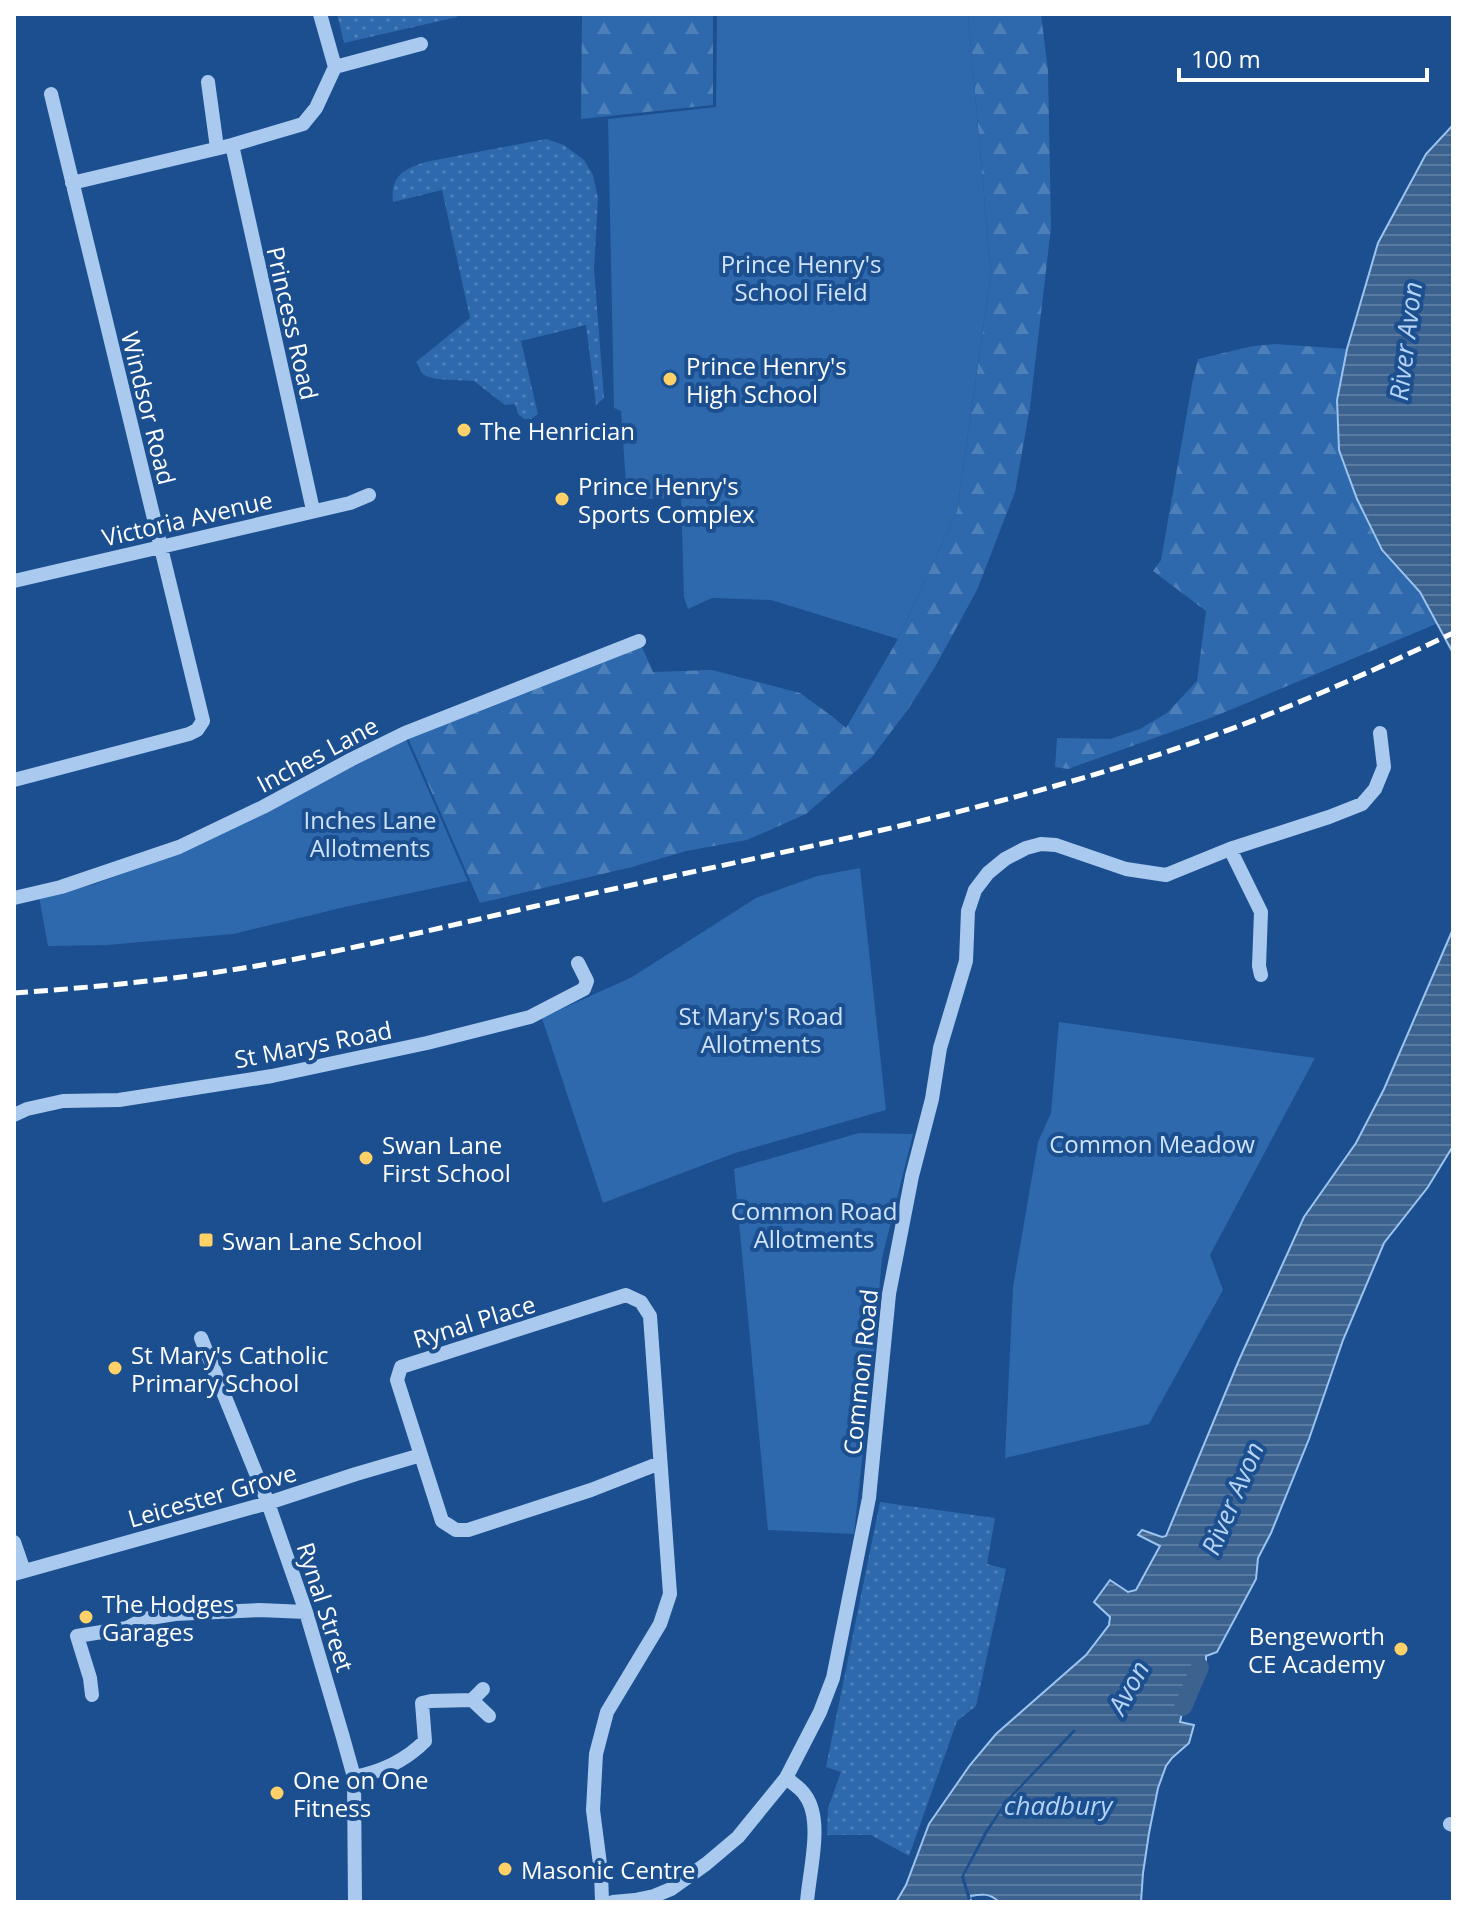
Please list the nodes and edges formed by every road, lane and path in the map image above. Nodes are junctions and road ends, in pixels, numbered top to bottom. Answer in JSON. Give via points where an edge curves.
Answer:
{"nodes":[{"id":1,"x":320,"y":14,"type":"edge"},
{"id":2,"x":421,"y":44,"type":"dead end"},
{"id":3,"x":335,"y":67,"type":"junction"},
{"id":4,"x":208,"y":82,"type":"dead end"},
{"id":5,"x":51,"y":94,"type":"dead end"},
{"id":6,"x":224,"y":147,"type":"junction"},
{"id":7,"x":72,"y":183,"type":"junction"},
{"id":8,"x":369,"y":495,"type":"dead end"},
{"id":9,"x":313,"y":510,"type":"junction"},
{"id":10,"x":160,"y":547,"type":"junction"},
{"id":11,"x":14,"y":581,"type":"edge"},
{"id":12,"x":639,"y":641,"type":"dead end"},
{"id":13,"x":1380,"y":733,"type":"dead end"},
{"id":14,"x":14,"y":780,"type":"edge"},
{"id":15,"x":1230,"y":849,"type":"junction"},
{"id":16,"x":14,"y":898,"type":"edge"},
{"id":17,"x":578,"y":963,"type":"dead end"},
{"id":18,"x":1261,"y":975,"type":"dead end"},
{"id":19,"x":14,"y":1115,"type":"edge"},
{"id":20,"x":201,"y":1338,"type":"dead end"},
{"id":21,"x":421,"y":1455,"type":"junction"},
{"id":22,"x":660,"y":1463,"type":"junction"},
{"id":23,"x":268,"y":1503,"type":"junction"},
{"id":24,"x":14,"y":1542,"type":"edge"},
{"id":25,"x":19,"y":1573,"type":"edge"},
{"id":26,"x":306,"y":1612,"type":"junction"},
{"id":27,"x":92,"y":1695,"type":"dead end"},
{"id":28,"x":489,"y":1716,"type":"dead end"},
{"id":29,"x":354,"y":1777,"type":"junction"},
{"id":30,"x":786,"y":1778,"type":"junction"},
{"id":31,"x":355,"y":1902,"type":"edge"},
{"id":32,"x":602,"y":1902,"type":"edge"},
{"id":33,"x":613,"y":1902,"type":"edge"},
{"id":34,"x":807,"y":1902,"type":"edge"}],
"edges":[{"from":1,"to":3,"type":"street"},
{"from":2,"to":3,"type":"street"},
{"from":3,"to":6,"type":"street","via":[[303,124]]},
{"from":4,"to":6,"type":"street","name":"Princess Road"},
{"from":5,"to":7,"type":"street","name":"Windsor Road"},
{"from":6,"to":7,"type":"street"},
{"from":6,"to":9,"type":"street","name":"Princess Road"},
{"from":7,"to":10,"type":"street","name":"Windsor Road"},
{"from":8,"to":9,"type":"street","name":"Victoria Avenue"},
{"from":9,"to":10,"type":"street","name":"Victoria Avenue"},
{"from":10,"to":11,"type":"street","name":"Victoria Avenue"},
{"from":10,"to":14,"type":"street","name":"Windsor Road","via":[[203,721],[189,734]]},
{"from":12,"to":16,"type":"street","name":"Inches Lane","via":[[405,733],[179,847]]},
{"from":13,"to":15,"type":"street","via":[[1384,767],[1362,804]]},
{"from":15,"to":18,"type":"street","via":[[1261,912]]},
{"from":15,"to":30,"type":"street","name":"Common Road","via":[[1166,875],[1041,844],[1005,859],[975,890],[968,911],[966,961],[940,1048],[889,1294],[869,1498],[833,1678]]},
{"from":17,"to":19,"type":"street","name":"St Marys Road","via":[[587,981],[584,989],[505,1024],[272,1076],[119,1100],[63,1101]]},
{"from":20,"to":23,"type":"street","name":"Rynal Street"},
{"from":21,"to":22,"type":"street","name":"Rynal Place","via":[[442,1521],[456,1530],[521,1514]]},
{"from":21,"to":22,"type":"street","name":"Rynal Place","via":[[397,1380],[401,1367],[626,1295],[641,1302],[650,1316]]},
{"from":21,"to":23,"type":"street","name":"Leicester Grove"},
{"from":22,"to":32,"type":"street","name":"Rynal Place","via":[[670,1594],[660,1624],[607,1712],[596,1754],[593,1810]]},
{"from":23,"to":25,"type":"street","name":"Leicester Grove"},
{"from":23,"to":26,"type":"street","name":"Rynal Street"},
{"from":24,"to":25,"type":"street"},
{"from":26,"to":27,"type":"street","via":[[175,1614],[77,1636]]},
{"from":26,"to":29,"type":"street","name":"Rynal Street"},
{"from":28,"to":29,"type":"street","via":[[477,1695],[422,1703],[425,1741],[387,1768]]},
{"from":29,"to":31,"type":"street","name":"Rynal Street"},
{"from":30,"to":33,"type":"street","name":"Common Road","via":[[738,1837],[706,1864],[671,1889]]},
{"from":30,"to":34,"type":"street","via":[[805,1794],[814,1813]]}]}
